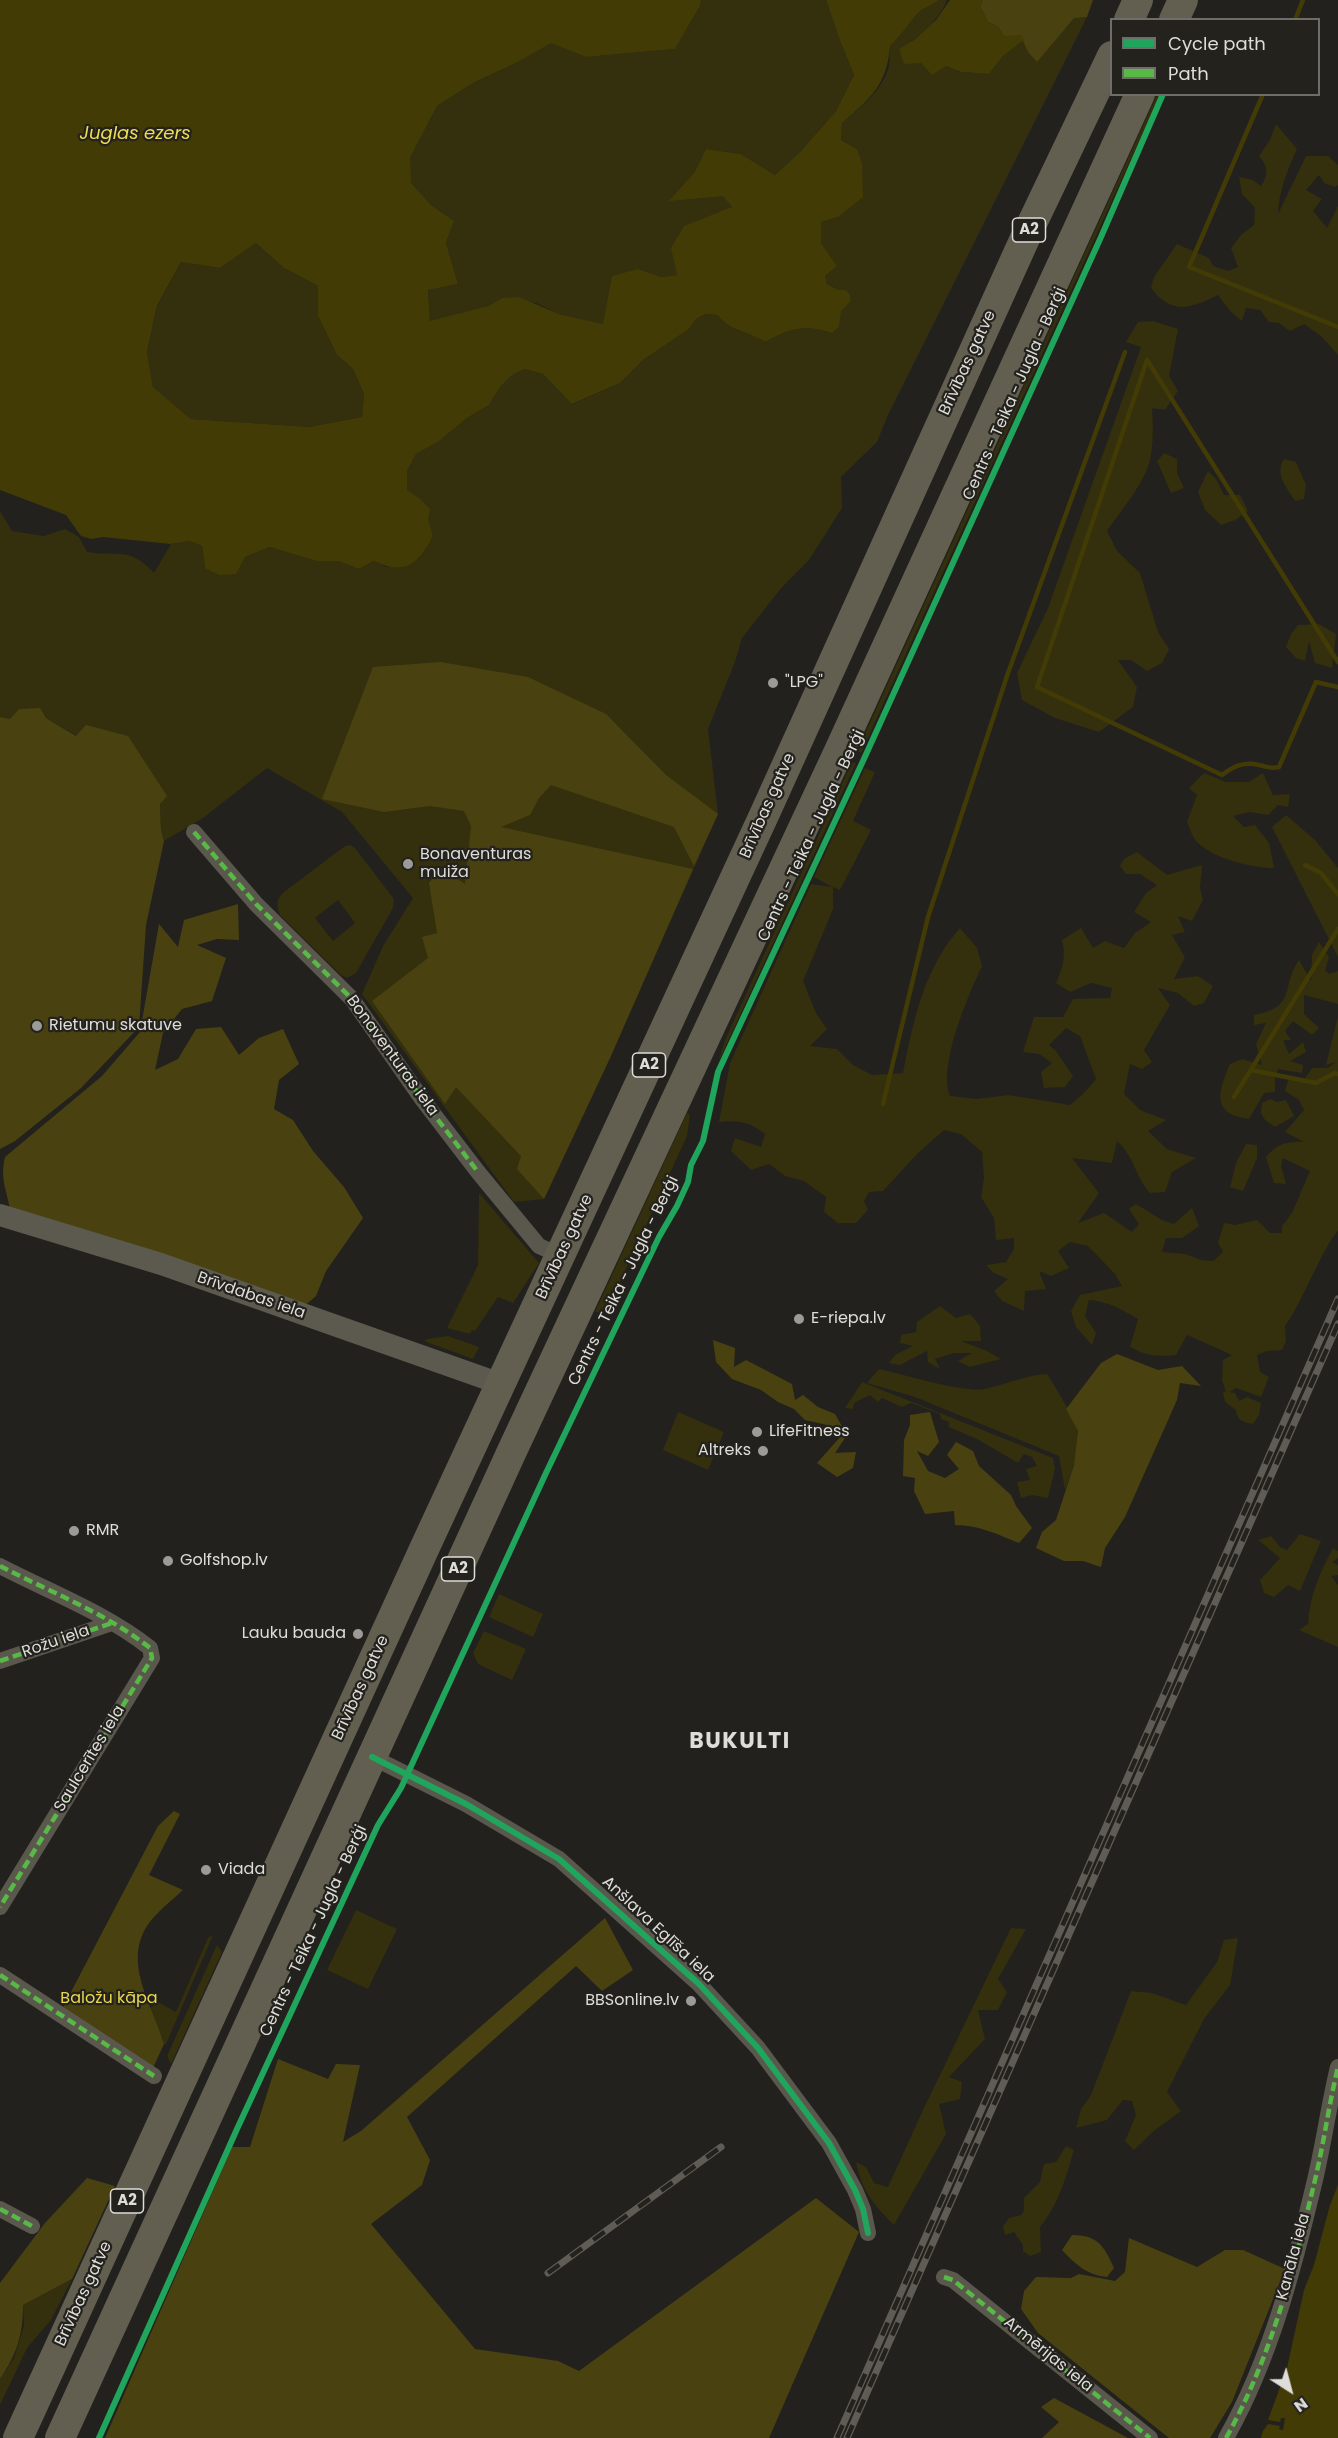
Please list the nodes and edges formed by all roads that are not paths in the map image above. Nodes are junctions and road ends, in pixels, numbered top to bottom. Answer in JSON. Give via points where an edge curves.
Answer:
{"nodes":[{"id":1,"x":1138,"y":0,"type":"edge"},
{"id":2,"x":1183,"y":0,"type":"edge"},
{"id":3,"x":1130,"y":18,"type":"edge"},
{"id":4,"x":1175,"y":18,"type":"edge"},
{"id":5,"x":1110,"y":60,"type":"edge"},
{"id":6,"x":1139,"y":96,"type":"edge"},
{"id":7,"x":194,"y":832,"type":"dead end"},
{"id":8,"x":0,"y":1215,"type":"edge"},
{"id":9,"x":561,"y":1256,"type":"junction"},
{"id":10,"x":501,"y":1384,"type":"junction"},
{"id":11,"x":0,"y":1566,"type":"edge"},
{"id":12,"x":112,"y":1623,"type":"junction"},
{"id":13,"x":0,"y":1661,"type":"edge"},
{"id":14,"x":372,"y":1757,"type":"junction"},
{"id":15,"x":0,"y":1907,"type":"edge"},
{"id":16,"x":0,"y":1974,"type":"edge"},
{"id":17,"x":1338,"y":2067,"type":"edge"},
{"id":18,"x":154,"y":2076,"type":"dead end"},
{"id":19,"x":0,"y":2209,"type":"edge"},
{"id":20,"x":32,"y":2226,"type":"dead end"},
{"id":21,"x":868,"y":2233,"type":"dead end"},
{"id":22,"x":944,"y":2277,"type":"dead end"},
{"id":23,"x":18,"y":2438,"type":"edge"},
{"id":24,"x":60,"y":2438,"type":"edge"},
{"id":25,"x":1150,"y":2438,"type":"edge"},
{"id":26,"x":1226,"y":2438,"type":"edge"}],
"edges":[{"from":1,"to":3,"type":"highway"},
{"from":2,"to":4,"type":"highway"},
{"from":5,"to":9,"type":"highway","name":"Brīvības gatve","number":"A2","via":[[991,312]]},
{"from":6,"to":14,"type":"highway","number":"A2"},
{"from":7,"to":9,"type":"street","name":"Bonaventuras iela","via":[[256,904],[352,999],[478,1172],[539,1246]]},
{"from":8,"to":10,"type":"street","name":"Brīvdabas iela","via":[[161,1264]]},
{"from":9,"to":10,"type":"highway","name":"Brīvības gatve","number":"A2"},
{"from":10,"to":23,"type":"highway","name":"Brīvības gatve","number":"A2"},
{"from":11,"to":12,"type":"street","name":"Saulcerītes iela"},
{"from":12,"to":13,"type":"street","name":"Rožu iela"},
{"from":12,"to":15,"type":"street","name":"Saulcerītes iela","via":[[150,1648],[152,1658]]},
{"from":14,"to":21,"type":"street","name":"Anšlava Eglīša iela","via":[[466,1804],[559,1859],[699,1984],[758,2048],[829,2144],[855,2190]]},
{"from":14,"to":24,"type":"highway","number":"A2"},
{"from":16,"to":18,"type":"street"},
{"from":17,"to":26,"type":"street","name":"Kanāla iela","via":[[1315,2179],[1276,2323],[1246,2403]]},
{"from":19,"to":20,"type":"street"},
{"from":22,"to":25,"type":"street","name":"Armērijas iela","via":[[1000,2316]]}]}
